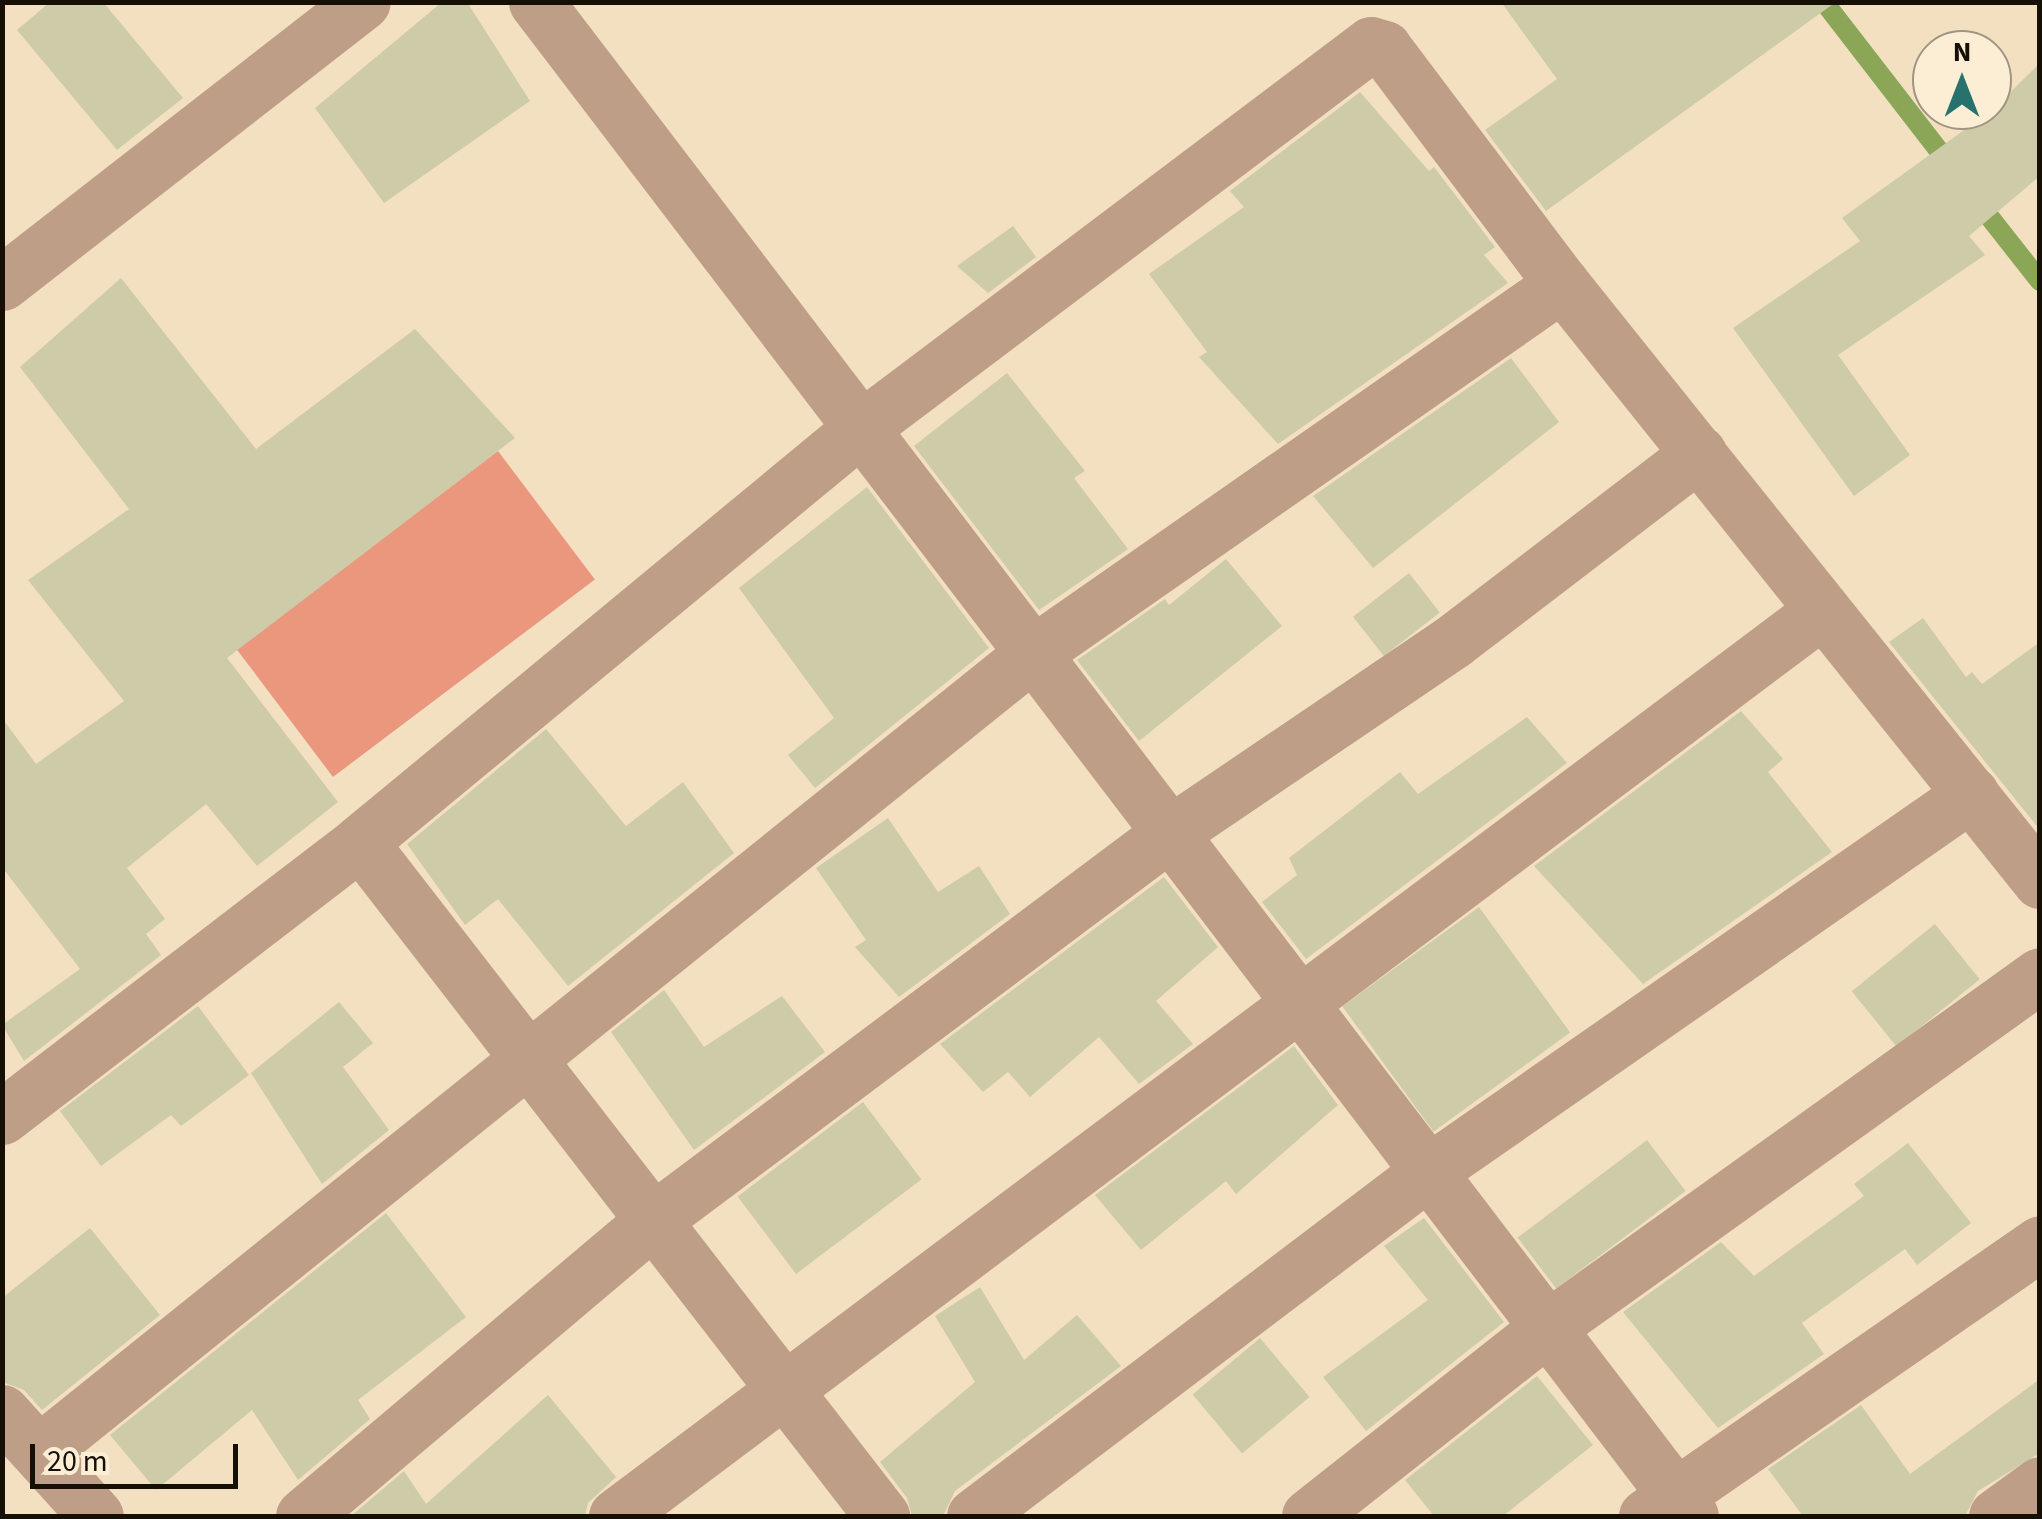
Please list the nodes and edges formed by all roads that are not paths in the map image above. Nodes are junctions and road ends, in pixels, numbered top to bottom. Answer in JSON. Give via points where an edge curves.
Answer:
{"nodes":[{"id":1,"x":363,"y":2,"type":"edge"},
{"id":2,"x":536,"y":2,"type":"edge"},
{"id":3,"x":2,"y":283,"type":"edge"},
{"id":4,"x":1562,"y":284,"type":"junction"},
{"id":5,"x":861,"y":428,"type":"junction"},
{"id":6,"x":1699,"y":454,"type":"junction"},
{"id":7,"x":1823,"y":610,"type":"junction"},
{"id":8,"x":1034,"y":654,"type":"junction"},
{"id":9,"x":1971,"y":794,"type":"junction"},
{"id":10,"x":1170,"y":833,"type":"junction"},
{"id":11,"x":360,"y":842,"type":"junction"},
{"id":12,"x":2040,"y":880,"type":"edge"},
{"id":13,"x":2040,"y":975,"type":"edge"},
{"id":14,"x":1301,"y":1005,"type":"junction"},
{"id":15,"x":528,"y":1059,"type":"junction"},
{"id":16,"x":2,"y":1117,"type":"edge"},
{"id":17,"x":1432,"y":1170,"type":"junction"},
{"id":18,"x":653,"y":1220,"type":"junction"},
{"id":19,"x":2040,"y":1243,"type":"edge"},
{"id":20,"x":1547,"y":1328,"type":"junction"},
{"id":21,"x":783,"y":1387,"type":"junction"},
{"id":22,"x":2,"y":1412,"type":"edge"},
{"id":23,"x":39,"y":1452,"type":"junction"},
{"id":24,"x":2040,"y":1484,"type":"edge"},
{"id":25,"x":1671,"y":1509,"type":"edge"},
{"id":26,"x":96,"y":1516,"type":"edge"},
{"id":27,"x":304,"y":1516,"type":"edge"},
{"id":28,"x":616,"y":1516,"type":"edge"},
{"id":29,"x":882,"y":1516,"type":"edge"},
{"id":30,"x":974,"y":1516,"type":"edge"},
{"id":31,"x":1308,"y":1516,"type":"edge"},
{"id":32,"x":1996,"y":1516,"type":"edge"}],
"edges":[{"from":1,"to":3,"type":"street"},
{"from":2,"to":5,"type":"street"},
{"from":4,"to":5,"type":"street","via":[[1384,48],[1371,44]]},
{"from":4,"to":6,"type":"street"},
{"from":4,"to":8,"type":"street"},
{"from":5,"to":8,"type":"street"},
{"from":5,"to":11,"type":"street"},
{"from":6,"to":7,"type":"street"},
{"from":6,"to":10,"type":"street","via":[[1452,642]]},
{"from":7,"to":9,"type":"street"},
{"from":7,"to":14,"type":"street"},
{"from":8,"to":10,"type":"street"},
{"from":8,"to":15,"type":"street"},
{"from":9,"to":12,"type":"street"},
{"from":9,"to":17,"type":"street"},
{"from":10,"to":14,"type":"street"},
{"from":10,"to":18,"type":"street"},
{"from":11,"to":15,"type":"street"},
{"from":11,"to":16,"type":"street"},
{"from":13,"to":20,"type":"street"},
{"from":14,"to":17,"type":"street"},
{"from":14,"to":21,"type":"street"},
{"from":15,"to":18,"type":"street"},
{"from":15,"to":23,"type":"street"},
{"from":17,"to":20,"type":"street"},
{"from":17,"to":30,"type":"street"},
{"from":18,"to":21,"type":"street"},
{"from":18,"to":27,"type":"street"},
{"from":19,"to":25,"type":"street"},
{"from":20,"to":25,"type":"street"},
{"from":20,"to":31,"type":"street"},
{"from":21,"to":28,"type":"street"},
{"from":21,"to":29,"type":"street"},
{"from":22,"to":23,"type":"street"},
{"from":23,"to":26,"type":"street"},
{"from":24,"to":32,"type":"street"}]}
